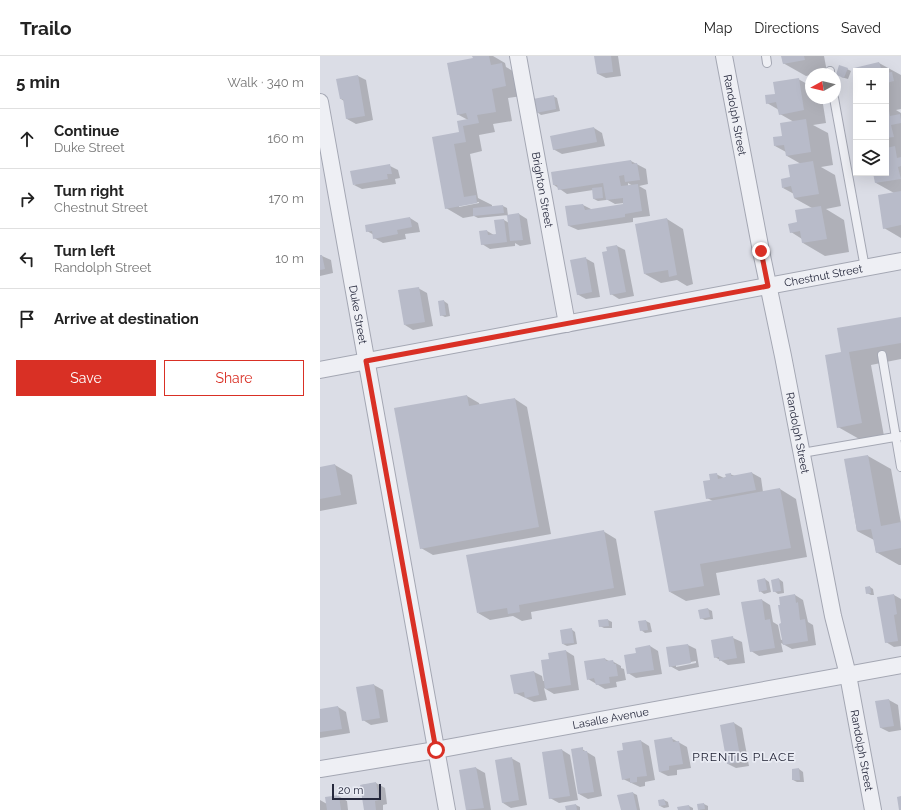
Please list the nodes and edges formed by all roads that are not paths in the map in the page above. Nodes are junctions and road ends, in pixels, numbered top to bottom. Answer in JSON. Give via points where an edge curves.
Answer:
{"nodes":[{"id":1,"x":518,"y":56,"type":"edge"},
{"id":2,"x":724,"y":56,"type":"edge"},
{"id":3,"x":320,"y":102,"type":"edge"},
{"id":4,"x":835,"y":104,"type":"edge"},
{"id":5,"x":901,"y":261,"type":"edge"},
{"id":6,"x":865,"y":268,"type":"junction"},
{"id":7,"x":768,"y":286,"type":"junction"},
{"id":8,"x":567,"y":324,"type":"junction"},
{"id":9,"x":882,"y":355,"type":"dead end"},
{"id":10,"x":366,"y":361,"type":"junction"},
{"id":11,"x":320,"y":370,"type":"edge"},
{"id":12,"x":898,"y":437,"type":"edge"},
{"id":13,"x":802,"y":453,"type":"junction"},
{"id":14,"x":901,"y":467,"type":"edge"},
{"id":15,"x":901,"y":665,"type":"edge"},
{"id":16,"x":848,"y":675,"type":"junction"},
{"id":17,"x":436,"y":750,"type":"junction"},
{"id":18,"x":320,"y":769,"type":"edge"},
{"id":19,"x":447,"y":810,"type":"edge"},
{"id":20,"x":873,"y":810,"type":"edge"}],
"edges":[{"from":1,"to":8,"type":"street","name":"Brighton Street"},
{"from":2,"to":7,"type":"street","name":"Randolph Street"},
{"from":3,"to":10,"type":"street","name":"Duke Street"},
{"from":4,"to":6,"type":"lane"},
{"from":5,"to":6,"type":"street","name":"Chestnut Street"},
{"from":6,"to":7,"type":"street","name":"Chestnut Street"},
{"from":7,"to":8,"type":"street","name":"Chestnut Street"},
{"from":7,"to":13,"type":"street","name":"Randolph Street"},
{"from":8,"to":10,"type":"street","name":"Chestnut Street"},
{"from":9,"to":12,"type":"lane"},
{"from":10,"to":11,"type":"street","name":"Chestnut Street"},
{"from":10,"to":17,"type":"street","name":"Duke Street"},
{"from":12,"to":13,"type":"lane"},
{"from":12,"to":14,"type":"lane"},
{"from":13,"to":16,"type":"street","name":"Randolph Street","via":[[833,616]]},
{"from":15,"to":16,"type":"street","name":"Lasalle Avenue"},
{"from":16,"to":17,"type":"street","name":"Lasalle Avenue"},
{"from":16,"to":20,"type":"street","name":"Randolph Street"},
{"from":17,"to":18,"type":"street","name":"Lasalle Avenue"},
{"from":17,"to":19,"type":"street","name":"Duke Street"}]}
